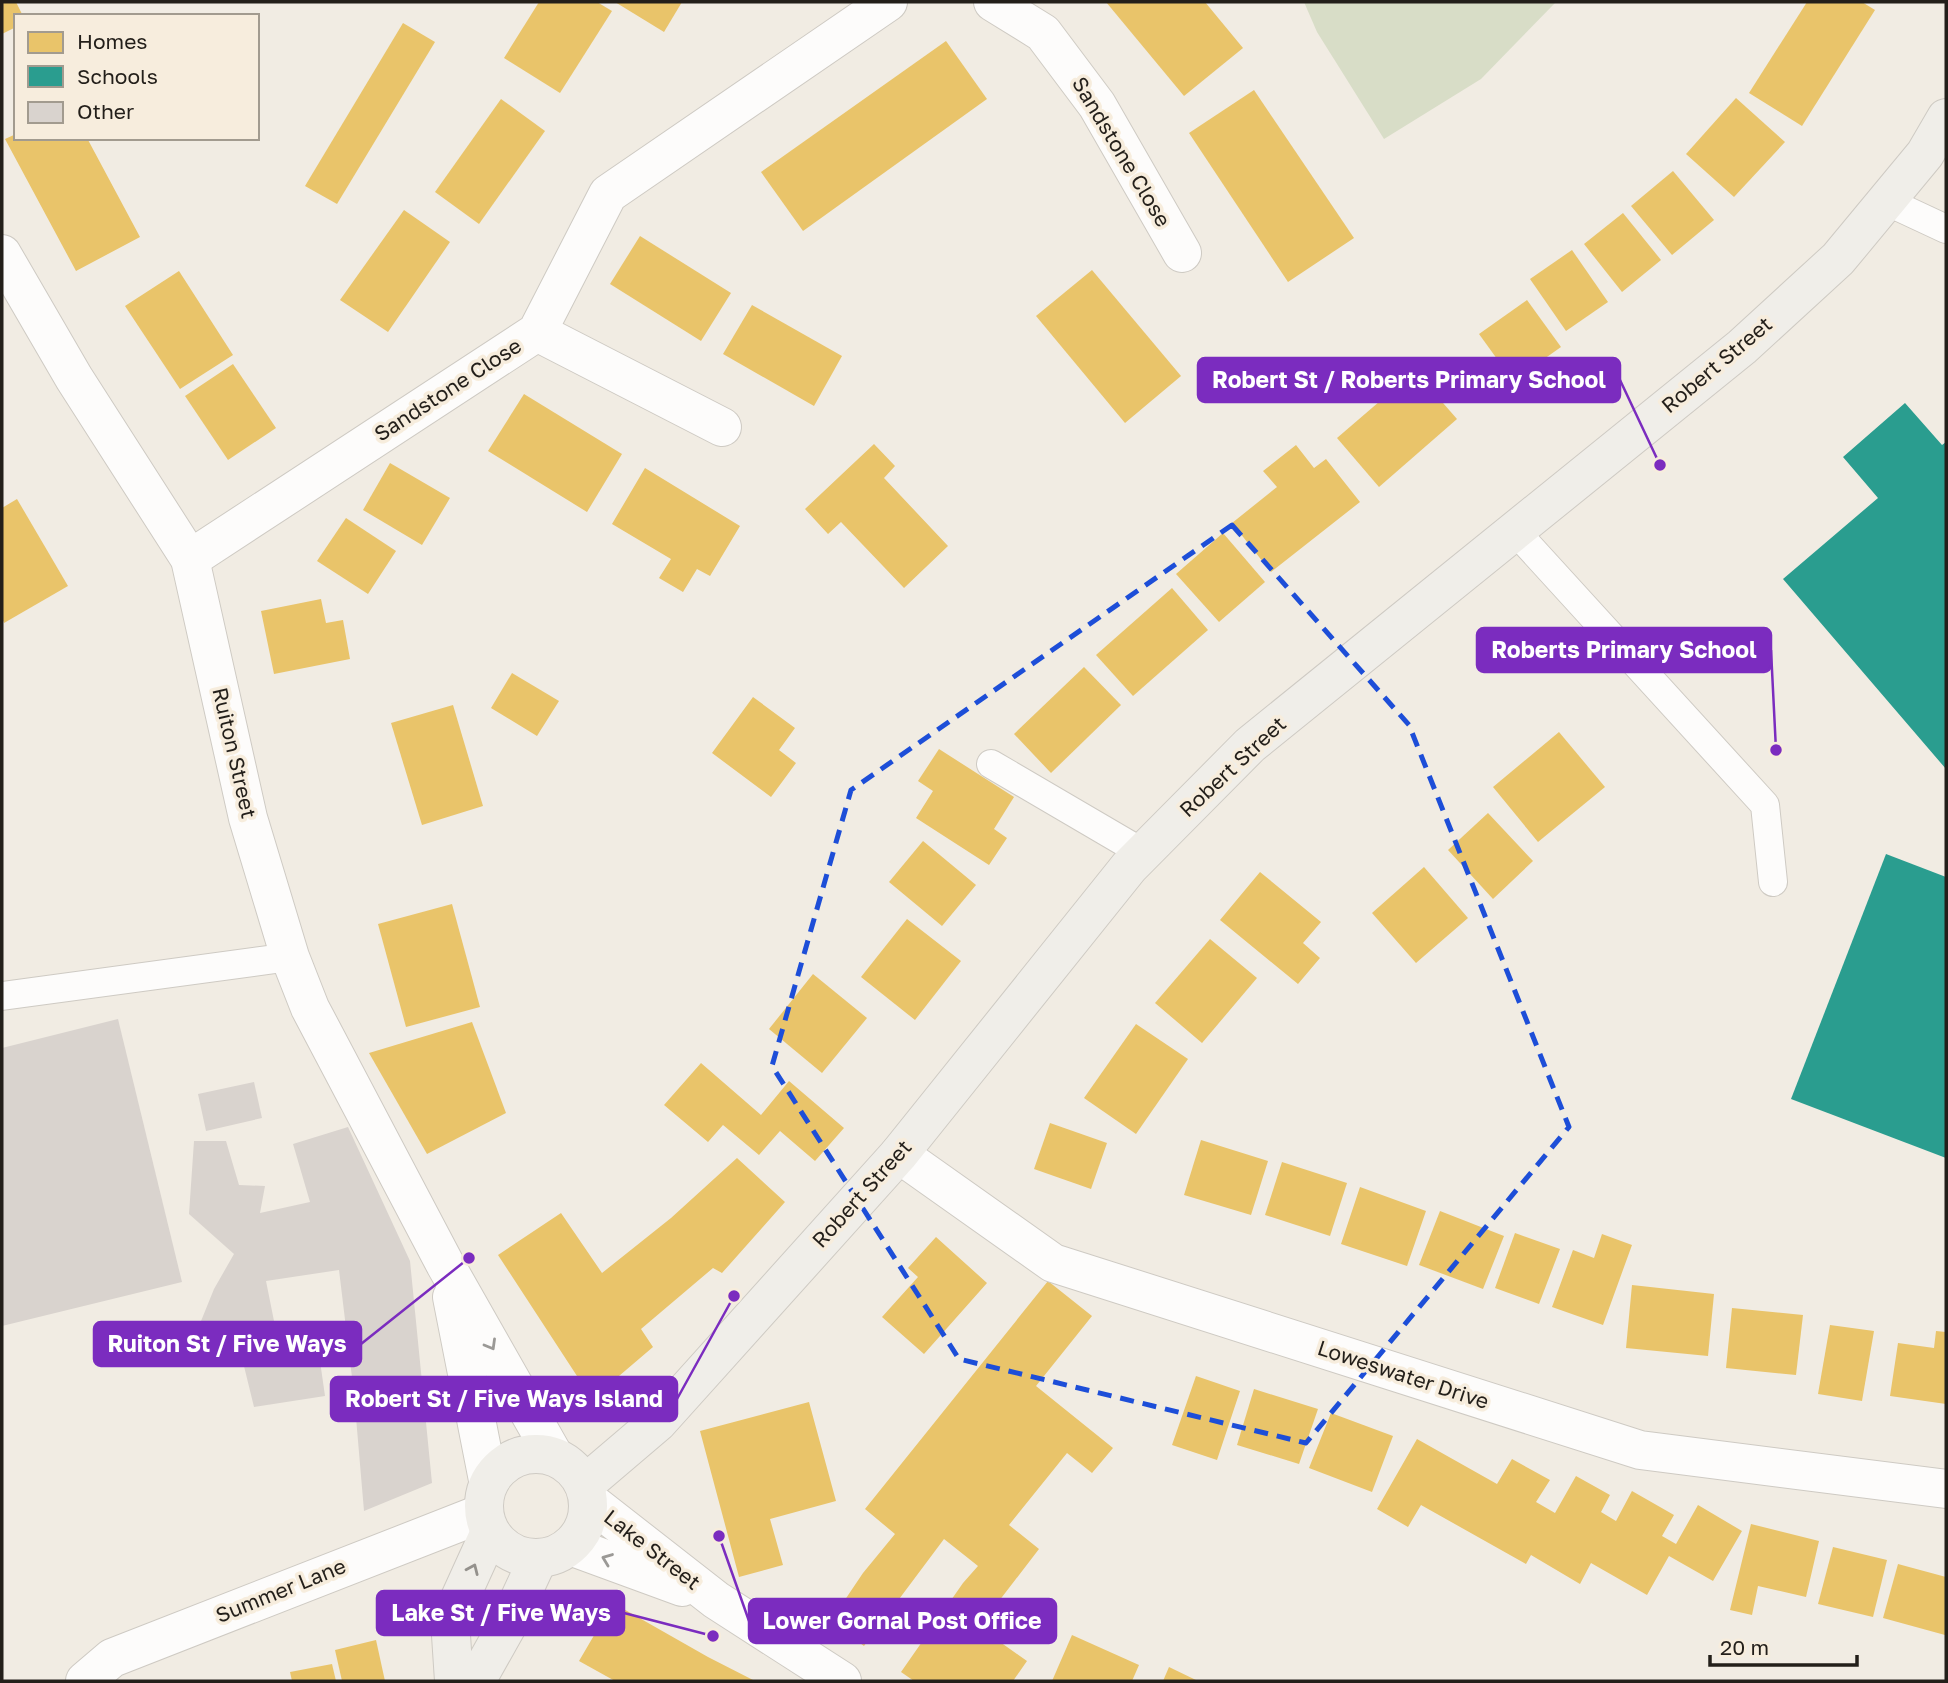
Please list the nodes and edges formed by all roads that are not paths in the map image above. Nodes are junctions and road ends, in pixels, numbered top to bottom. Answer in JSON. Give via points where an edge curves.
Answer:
{"nodes":[{"id":1,"x":888,"y":2,"type":"edge"},
{"id":2,"x":993,"y":2,"type":"edge"},
{"id":3,"x":1946,"y":118,"type":"edge"},
{"id":4,"x":1886,"y":201,"type":"junction"},
{"id":5,"x":1946,"y":229,"type":"edge"},
{"id":6,"x":1182,"y":253,"type":"dead end"},
{"id":7,"x":2,"y":254,"type":"edge"},
{"id":8,"x":537,"y":332,"type":"junction"},
{"id":9,"x":722,"y":427,"type":"dead end"},
{"id":10,"x":1515,"y":531,"type":"junction"},
{"id":11,"x":190,"y":559,"type":"junction"},
{"id":12,"x":991,"y":764,"type":"dead end"},
{"id":13,"x":1143,"y":853,"type":"junction"},
{"id":14,"x":1773,"y":882,"type":"dead end"},
{"id":15,"x":290,"y":957,"type":"junction"},
{"id":16,"x":2,"y":996,"type":"edge"},
{"id":17,"x":899,"y":1154,"type":"junction"},
{"id":18,"x":445,"y":1264,"type":"junction"},
{"id":19,"x":554,"y":1456,"type":"junction"},
{"id":20,"x":1946,"y":1489,"type":"edge"},
{"id":21,"x":586,"y":1492,"type":"junction"},
{"id":22,"x":487,"y":1508,"type":"junction"},
{"id":23,"x":554,"y":1552,"type":"junction"},
{"id":24,"x":716,"y":1601,"type":"junction"},
{"id":25,"x":85,"y":1681,"type":"edge"},
{"id":26,"x":454,"y":1681,"type":"edge"},
{"id":27,"x":476,"y":1681,"type":"edge"},
{"id":28,"x":842,"y":1681,"type":"edge"}],
"edges":[{"from":1,"to":8,"type":"street","name":"Sandstone Close","via":[[608,194]]},
{"from":2,"to":6,"type":"street","name":"Sandstone Close","via":[[1044,33],[1097,105]]},
{"from":3,"to":4,"type":"main road","name":"Robert Street","via":[[1925,154]]},
{"from":4,"to":5,"type":"lane"},
{"from":4,"to":10,"type":"main road","name":"Robert Street","via":[[1838,259],[1742,347]]},
{"from":7,"to":11,"type":"street","name":"Ruiton Street","via":[[74,378]]},
{"from":8,"to":9,"type":"street"},
{"from":8,"to":11,"type":"street","name":"Sandstone Close"},
{"from":10,"to":13,"type":"main road","name":"Robert Street","via":[[1250,746]]},
{"from":10,"to":14,"type":"lane","via":[[1765,805]]},
{"from":11,"to":15,"type":"street","name":"Ruiton Street","via":[[248,818]]},
{"from":12,"to":13,"type":"lane"},
{"from":13,"to":17,"type":"main road","name":"Robert Street"},
{"from":15,"to":16,"type":"lane"},
{"from":15,"to":18,"type":"street","name":"Ruiton Street","via":[[340,1067]]},
{"from":17,"to":20,"type":"street","name":"Loweswater Drive","via":[[1066,1268],[1640,1450]]},
{"from":17,"to":21,"type":"main road","name":"Robert Street","via":[[658,1422]]},
{"from":18,"to":19,"type":"street","name":"Ruiton Street","one_way":true},
{"from":18,"to":22,"type":"street","name":"Ruiton Street"},
{"from":19,"to":21,"type":"main road","via":[[572,1467]]},
{"from":19,"to":22,"type":"main road","via":[[532,1453],[512,1459]]},
{"from":21,"to":23,"type":"main road","via":[[588,1516],[581,1533]]},
{"from":21,"to":24,"type":"street","name":"Lake Street"},
{"from":22,"to":23,"type":"main road","via":[[503,1547],[521,1556]]},
{"from":22,"to":25,"type":"street","name":"Summer Lane","via":[[113,1658]]},
{"from":26,"to":22,"type":"main road","one_way":true,"via":[[450,1620]]},
{"from":24,"to":23,"type":"street","name":"Lake Street","one_way":true},
{"from":23,"to":27,"type":"main road"},
{"from":24,"to":28,"type":"street","name":"Lake Street"}]}
